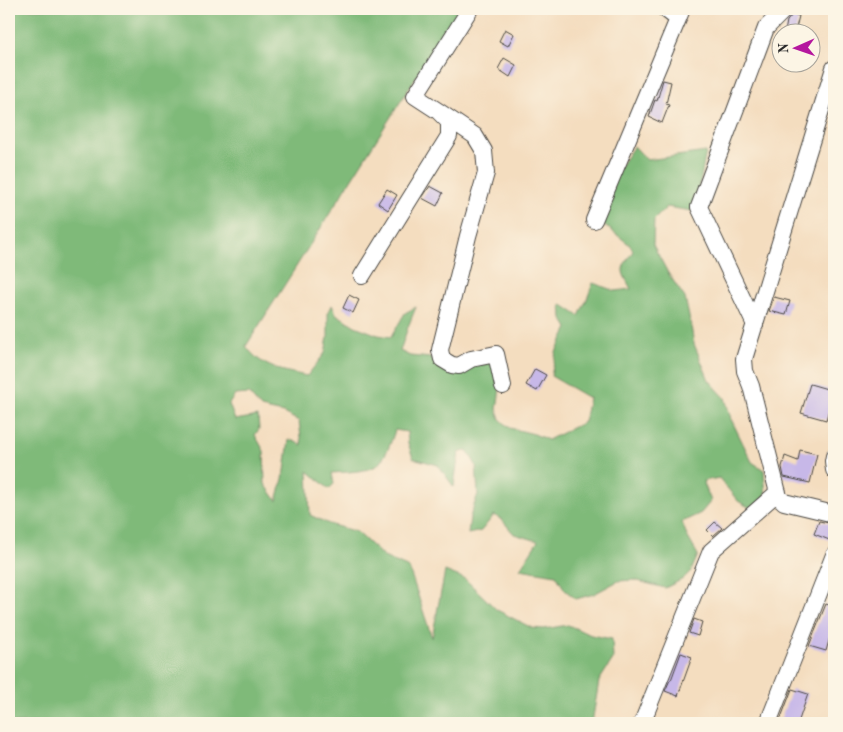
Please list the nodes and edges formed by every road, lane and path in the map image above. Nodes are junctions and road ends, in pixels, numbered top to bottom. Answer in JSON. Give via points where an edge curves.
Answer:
{"nodes":[{"id":1,"x":470,"y":9,"type":"edge"},
{"id":2,"x":664,"y":9,"type":"edge"},
{"id":3,"x":785,"y":9,"type":"edge"},
{"id":4,"x":680,"y":14,"type":"edge"},
{"id":5,"x":834,"y":68,"type":"edge"},
{"id":6,"x":438,"y":111,"type":"junction"},
{"id":7,"x":594,"y":220,"type":"dead end"},
{"id":8,"x":362,"y":276,"type":"dead end"},
{"id":9,"x":755,"y":325,"type":"junction"},
{"id":10,"x":504,"y":386,"type":"dead end"},
{"id":11,"x":834,"y":456,"type":"edge"},
{"id":12,"x":834,"y":470,"type":"edge"},
{"id":13,"x":778,"y":492,"type":"junction"},
{"id":14,"x":834,"y":514,"type":"edge"},
{"id":15,"x":834,"y":555,"type":"edge"},
{"id":16,"x":642,"y":723,"type":"edge"},
{"id":17,"x":768,"y":723,"type":"edge"}],
"edges":[{"from":1,"to":6,"type":"street","via":[[415,96]]},
{"from":2,"to":4,"type":"street"},
{"from":3,"to":9,"type":"street","via":[[766,28],[699,207]]},
{"from":4,"to":7,"type":"street"},
{"from":5,"to":9,"type":"street"},
{"from":6,"to":8,"type":"street","via":[[448,122],[449,136]]},
{"from":6,"to":10,"type":"street","via":[[475,136],[484,151],[486,173],[440,350],[442,359],[459,366],[471,359],[496,354]]},
{"from":9,"to":13,"type":"street","via":[[744,359],[745,371],[752,386]]},
{"from":11,"to":12,"type":"street"},
{"from":13,"to":14,"type":"street","via":[[784,502]]},
{"from":13,"to":16,"type":"street","via":[[711,551]]},
{"from":15,"to":17,"type":"street"}]}
